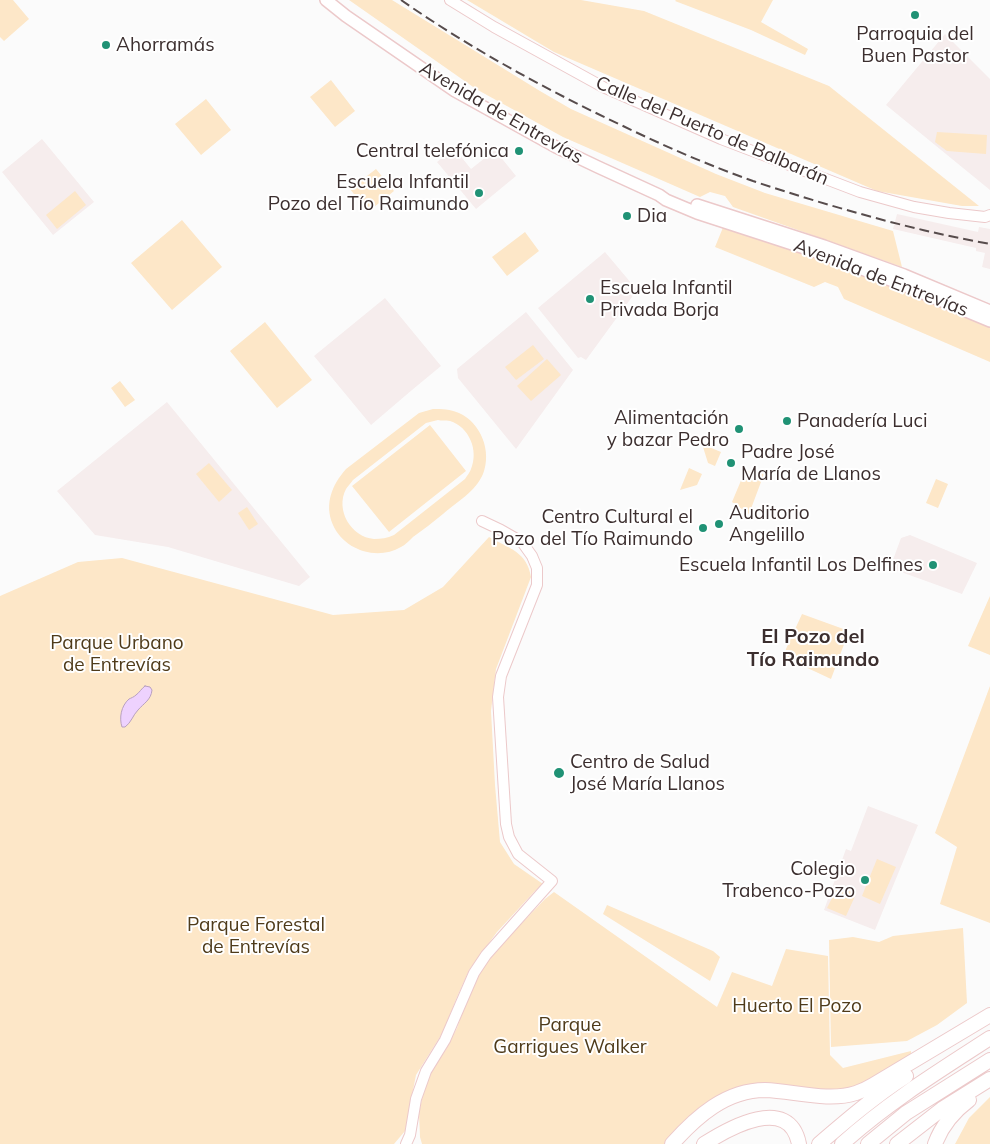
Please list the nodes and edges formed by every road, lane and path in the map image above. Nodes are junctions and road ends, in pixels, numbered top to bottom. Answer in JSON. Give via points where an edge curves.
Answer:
{"nodes":[{"id":1,"x":326,"y":0,"type":"edge"},
{"id":2,"x":450,"y":0,"type":"edge"},
{"id":3,"x":659,"y":195,"type":"junction"},
{"id":4,"x":990,"y":215,"type":"edge"},
{"id":5,"x":990,"y":311,"type":"edge"},
{"id":6,"x":990,"y":321,"type":"edge"},
{"id":7,"x":482,"y":521,"type":"dead end"},
{"id":8,"x":990,"y":1015,"type":"edge"},
{"id":9,"x":990,"y":1020,"type":"edge"},
{"id":10,"x":990,"y":1038,"type":"edge"},
{"id":11,"x":990,"y":1060,"type":"edge"},
{"id":12,"x":990,"y":1079,"type":"edge"},
{"id":13,"x":990,"y":1083,"type":"edge"},
{"id":14,"x":416,"y":1099,"type":"junction"},
{"id":15,"x":409,"y":1141,"type":"edge"},
{"id":16,"x":415,"y":1144,"type":"edge"},
{"id":17,"x":672,"y":1144,"type":"edge"},
{"id":18,"x":704,"y":1144,"type":"edge"},
{"id":19,"x":799,"y":1144,"type":"edge"},
{"id":20,"x":819,"y":1144,"type":"edge"},
{"id":21,"x":842,"y":1144,"type":"edge"},
{"id":22,"x":868,"y":1144,"type":"edge"},
{"id":23,"x":897,"y":1144,"type":"edge"},
{"id":24,"x":935,"y":1144,"type":"edge"}],
"edges":[{"from":1,"to":3,"type":"main road","name":"Avenida de Entrevías","via":[[456,91],[556,147]]},
{"from":2,"to":4,"type":"street","name":"Calle del Puerto de Balbarán","via":[[603,87],[721,139],[860,192],[914,207],[956,214]]},
{"from":3,"to":5,"type":"main road","name":"Avenida de Entrevías","via":[[824,246]]},
{"from":3,"to":6,"type":"main road","name":"Avenida de Entrevías","via":[[697,213],[823,254]]},
{"from":7,"to":14,"type":"street","via":[[522,542],[537,568],[537,585],[501,676],[498,696],[509,837],[518,854],[552,880],[474,973],[445,1040],[426,1070]]},
{"from":8,"to":17,"type":"highway","via":[[855,1093],[828,1096],[765,1090],[725,1099],[696,1120]]},
{"from":9,"to":20,"type":"highway","via":[[892,1085]]},
{"from":10,"to":21,"type":"highway","via":[[906,1093]]},
{"from":11,"to":22,"type":"highway","via":[[906,1112]]},
{"from":12,"to":23,"type":"highway","via":[[942,1109]]},
{"from":13,"to":24,"type":"highway","via":[[948,1118]]},
{"from":14,"to":15,"type":"street"},
{"from":14,"to":16,"type":"street"},
{"from":18,"to":19,"type":"highway","via":[[748,1121],[771,1118],[789,1124],[796,1131]]}]}
